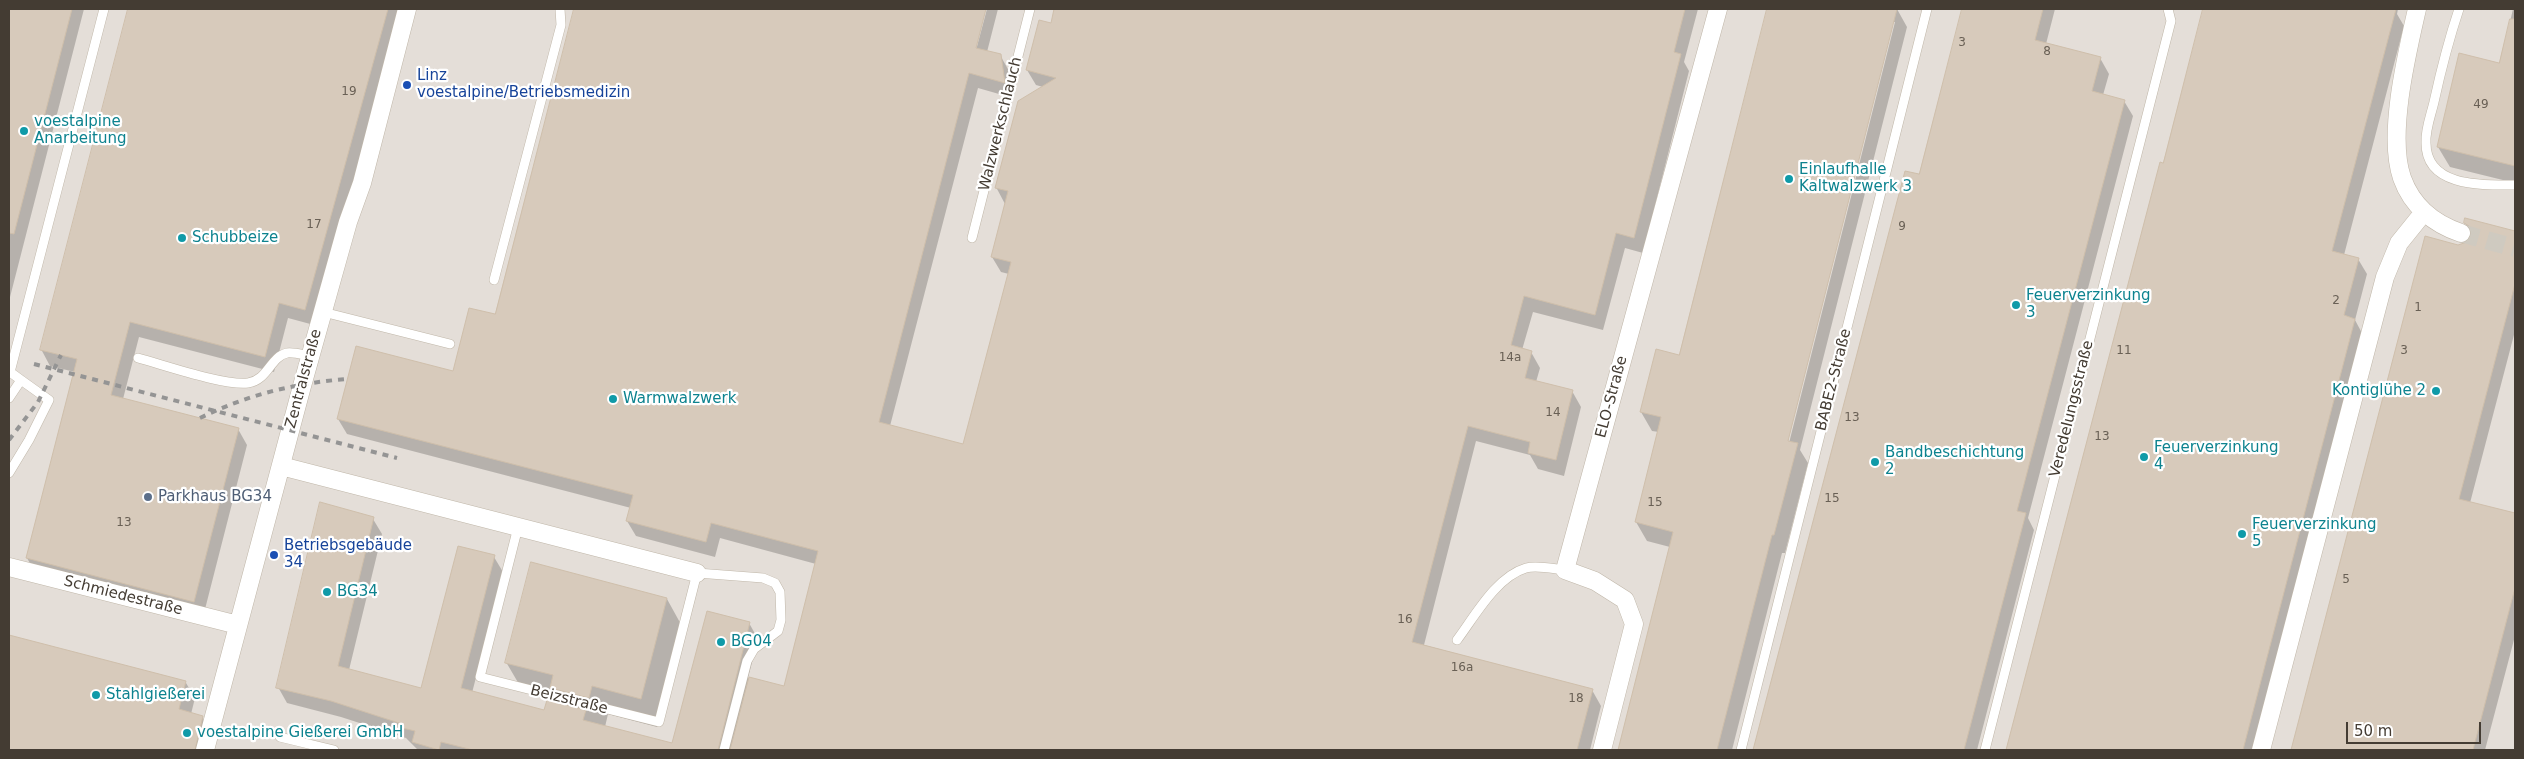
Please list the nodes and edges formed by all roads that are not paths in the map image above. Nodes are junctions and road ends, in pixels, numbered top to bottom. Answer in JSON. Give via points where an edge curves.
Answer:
{"nodes":[{"id":1,"x":104,"y":9,"type":"edge"},
{"id":2,"x":407,"y":9,"type":"edge"},
{"id":3,"x":560,"y":9,"type":"edge"},
{"id":4,"x":1030,"y":9,"type":"edge"},
{"id":5,"x":1718,"y":9,"type":"edge"},
{"id":6,"x":1926,"y":9,"type":"edge"},
{"id":7,"x":2168,"y":9,"type":"edge"},
{"id":8,"x":2417,"y":9,"type":"edge"},
{"id":9,"x":2459,"y":9,"type":"edge"},
{"id":10,"x":2515,"y":185,"type":"edge"},
{"id":11,"x":2424,"y":212,"type":"junction"},
{"id":12,"x":2461,"y":233,"type":"tunnel mouth"},
{"id":13,"x":972,"y":238,"type":"dead end"},
{"id":14,"x":494,"y":280,"type":"dead end"},
{"id":15,"x":323,"y":312,"type":"junction"},
{"id":16,"x":450,"y":344,"type":"dead end"},
{"id":17,"x":310,"y":356,"type":"junction"},
{"id":18,"x":138,"y":358,"type":"dead end"},
{"id":19,"x":21,"y":380,"type":"junction"},
{"id":20,"x":9,"y":398,"type":"edge"},
{"id":21,"x":281,"y":466,"type":"junction"},
{"id":22,"x":9,"y":473,"type":"edge"},
{"id":23,"x":518,"y":527,"type":"junction"},
{"id":24,"x":9,"y":567,"type":"edge"},
{"id":25,"x":1565,"y":570,"type":"junction"},
{"id":26,"x":697,"y":573,"type":"junction"},
{"id":27,"x":238,"y":625,"type":"junction"},
{"id":28,"x":1457,"y":640,"type":"dead end"},
{"id":29,"x":280,"y":737,"type":"dead end"},
{"id":30,"x":205,"y":750,"type":"edge"},
{"id":31,"x":334,"y":750,"type":"edge"},
{"id":32,"x":724,"y":750,"type":"edge"},
{"id":33,"x":1602,"y":750,"type":"edge"},
{"id":34,"x":1741,"y":750,"type":"edge"},
{"id":35,"x":1985,"y":750,"type":"edge"},
{"id":36,"x":2261,"y":750,"type":"edge"}],
"edges":[{"from":1,"to":19,"type":"lane","via":[[10,372]]},
{"from":2,"to":15,"type":"street","name":"Zentralstraße","via":[[362,183]]},
{"from":3,"to":14,"type":"lane","via":[[561,25]]},
{"from":4,"to":13,"type":"lane","name":"Walzwerkschlauch"},
{"from":5,"to":25,"type":"street","name":"ELO-Straße"},
{"from":6,"to":34,"type":"lane","name":"BABE2-Straße"},
{"from":7,"to":35,"type":"lane","name":"Veredelungsstraße","via":[[2171,20]]},
{"from":8,"to":11,"type":"street","via":[[2406,56],[2398,138],[2402,178]]},
{"from":9,"to":10,"type":"lane","via":[[2429,121],[2426,153],[2441,173],[2466,184]]},
{"from":11,"to":12,"type":"street","via":[[2436,223]]},
{"from":11,"to":36,"type":"street","via":[[2399,243],[2385,277]]},
{"from":15,"to":16,"type":"lane"},
{"from":15,"to":17,"type":"street","name":"Zentralstraße"},
{"from":17,"to":18,"type":"lane","via":[[288,353],[280,356],[259,380],[240,383]]},
{"from":17,"to":21,"type":"street","name":"Zentralstraße"},
{"from":19,"to":20,"type":"lane"},
{"from":19,"to":22,"type":"lane","via":[[49,400]]},
{"from":21,"to":23,"type":"street"},
{"from":21,"to":27,"type":"street","name":"Zentralstraße"},
{"from":23,"to":26,"type":"street"},
{"from":23,"to":26,"type":"lane","name":"Beizstraße","via":[[480,677],[659,722]]},
{"from":24,"to":27,"type":"street","name":"Schmiedestraße"},
{"from":25,"to":28,"type":"lane","via":[[1528,568],[1509,577],[1488,598]]},
{"from":25,"to":33,"type":"street","via":[[1595,581],[1625,600],[1634,624]]},
{"from":26,"to":32,"type":"lane","via":[[763,578],[775,583],[780,592],[778,630],[754,649],[747,661]]},
{"from":27,"to":30,"type":"street","name":"Zentralstraße"},
{"from":29,"to":31,"type":"lane"}]}
